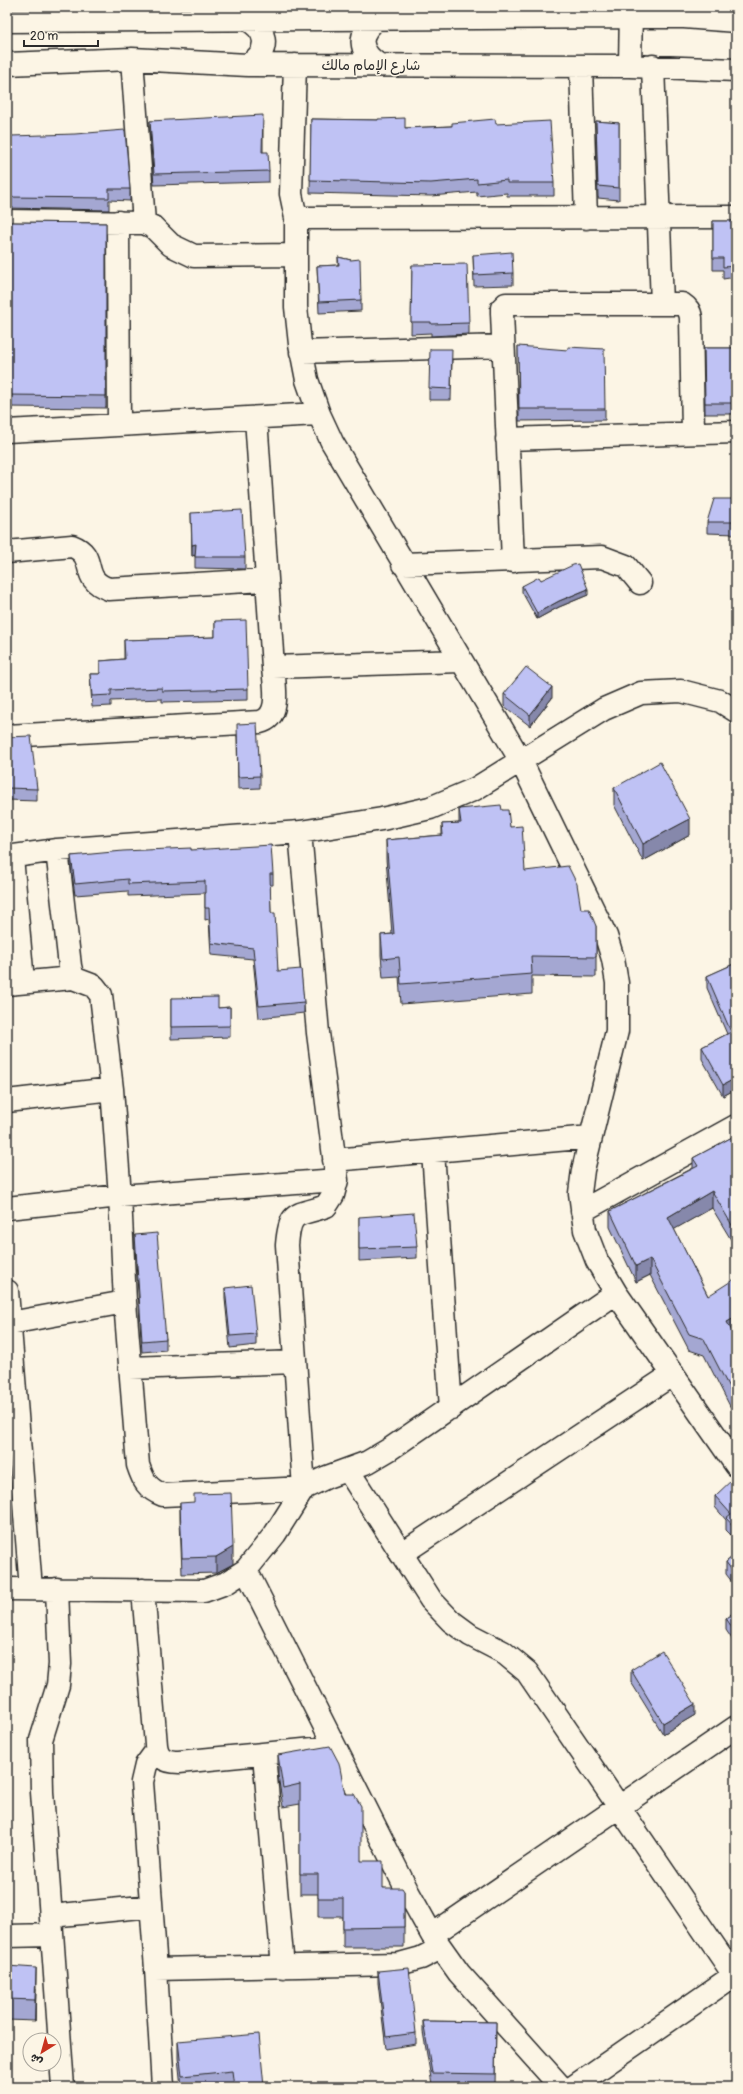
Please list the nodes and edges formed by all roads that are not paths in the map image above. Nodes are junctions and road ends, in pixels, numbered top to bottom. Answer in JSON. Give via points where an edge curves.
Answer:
{"nodes":[{"id":1,"x":631,"y":12,"type":"edge"},
{"id":2,"x":139,"y":13,"type":"edge"},
{"id":3,"x":246,"y":19,"type":"junction"},
{"id":4,"x":377,"y":19,"type":"junction"},
{"id":5,"x":7,"y":21,"type":"edge"},
{"id":6,"x":736,"y":21,"type":"edge"},
{"id":7,"x":132,"y":59,"type":"junction"},
{"id":8,"x":7,"y":64,"type":"edge"},
{"id":9,"x":248,"y":65,"type":"junction"},
{"id":10,"x":295,"y":65,"type":"junction"},
{"id":11,"x":379,"y":65,"type":"junction"},
{"id":12,"x":581,"y":66,"type":"junction"},
{"id":13,"x":630,"y":66,"type":"junction"},
{"id":14,"x":653,"y":66,"type":"junction"},
{"id":15,"x":736,"y":70,"type":"edge"},
{"id":16,"x":736,"y":217,"type":"edge"},
{"id":17,"x":296,"y":218,"type":"junction"},
{"id":18,"x":586,"y":218,"type":"junction"},
{"id":19,"x":659,"y":218,"type":"junction"},
{"id":20,"x":7,"y":221,"type":"edge"},
{"id":21,"x":118,"y":222,"type":"junction"},
{"id":22,"x":144,"y":223,"type":"junction"},
{"id":23,"x":296,"y":255,"type":"junction"},
{"id":24,"x":662,"y":304,"type":"junction"},
{"id":25,"x":503,"y":346,"type":"junction"},
{"id":26,"x":301,"y":352,"type":"junction"},
{"id":27,"x":319,"y":414,"type":"junction"},
{"id":28,"x":256,"y":418,"type":"junction"},
{"id":29,"x":120,"y":425,"type":"junction"},
{"id":30,"x":7,"y":431,"type":"edge"},
{"id":31,"x":736,"y":432,"type":"edge"},
{"id":32,"x":693,"y":433,"type":"junction"},
{"id":33,"x":507,"y":439,"type":"junction"},
{"id":34,"x":7,"y":552,"type":"edge"},
{"id":35,"x":513,"y":561,"type":"junction"},
{"id":36,"x":403,"y":564,"type":"junction"},
{"id":37,"x":267,"y":580,"type":"junction"},
{"id":38,"x":640,"y":583,"type":"dead end"},
{"id":39,"x":461,"y":661,"type":"junction"},
{"id":40,"x":273,"y":667,"type":"junction"},
{"id":41,"x":736,"y":711,"type":"edge"},
{"id":42,"x":7,"y":736,"type":"edge"},
{"id":43,"x":520,"y":761,"type":"junction"},
{"id":44,"x":300,"y":832,"type":"junction"},
{"id":45,"x":57,"y":850,"type":"junction"},
{"id":46,"x":9,"y":857,"type":"edge"},
{"id":47,"x":73,"y":978,"type":"junction"},
{"id":48,"x":15,"y":983,"type":"edge"},
{"id":49,"x":112,"y":1089,"type":"junction"},
{"id":50,"x":7,"y":1101,"type":"edge"},
{"id":51,"x":736,"y":1126,"type":"edge"},
{"id":52,"x":591,"y":1137,"type":"junction"},
{"id":53,"x":433,"y":1152,"type":"junction"},
{"id":54,"x":336,"y":1170,"type":"junction"},
{"id":55,"x":120,"y":1196,"type":"junction"},
{"id":56,"x":7,"y":1208,"type":"edge"},
{"id":57,"x":582,"y":1211,"type":"junction"},
{"id":58,"x":7,"y":1291,"type":"edge"},
{"id":59,"x":616,"y":1293,"type":"junction"},
{"id":60,"x":125,"y":1302,"type":"junction"},
{"id":61,"x":10,"y":1323,"type":"junction"},
{"id":62,"x":295,"y":1362,"type":"junction"},
{"id":63,"x":130,"y":1368,"type":"junction"},
{"id":64,"x":673,"y":1374,"type":"junction"},
{"id":65,"x":450,"y":1408,"type":"junction"},
{"id":66,"x":736,"y":1464,"type":"edge"},
{"id":67,"x":348,"y":1470,"type":"junction"},
{"id":68,"x":304,"y":1488,"type":"junction"},
{"id":69,"x":401,"y":1554,"type":"junction"},
{"id":70,"x":246,"y":1570,"type":"junction"},
{"id":71,"x":7,"y":1589,"type":"edge"},
{"id":72,"x":31,"y":1589,"type":"junction"},
{"id":73,"x":57,"y":1589,"type":"junction"},
{"id":74,"x":143,"y":1590,"type":"junction"},
{"id":75,"x":736,"y":1727,"type":"edge"},
{"id":76,"x":335,"y":1747,"type":"junction"},
{"id":77,"x":157,"y":1750,"type":"junction"},
{"id":78,"x":264,"y":1755,"type":"junction"},
{"id":79,"x":621,"y":1807,"type":"junction"},
{"id":80,"x":150,"y":1906,"type":"junction"},
{"id":81,"x":51,"y":1925,"type":"junction"},
{"id":82,"x":7,"y":1936,"type":"edge"},
{"id":83,"x":436,"y":1941,"type":"junction"},
{"id":84,"x":283,"y":1967,"type":"junction"},
{"id":85,"x":156,"y":1968,"type":"junction"},
{"id":86,"x":735,"y":1974,"type":"edge"},
{"id":87,"x":63,"y":2087,"type":"edge"},
{"id":88,"x":163,"y":2087,"type":"edge"},
{"id":89,"x":561,"y":2087,"type":"edge"},
{"id":90,"x":573,"y":2087,"type":"edge"}],
"edges":[{"from":1,"to":4,"type":"street"},
{"from":1,"to":6,"type":"street"},
{"from":1,"to":13,"type":"street"},
{"from":2,"to":3,"type":"street"},
{"from":2,"to":5,"type":"street"},
{"from":3,"to":4,"type":"street"},
{"from":3,"to":9,"type":"street","via":[[257,25],[263,35],[264,48],[259,58]]},
{"from":4,"to":11,"type":"street","via":[[368,26],[362,36],[363,48],[369,58]]},
{"from":7,"to":8,"type":"street","name":"شارع الإمام مالك"},
{"from":7,"to":9,"type":"street","name":"شارع الإمام مالك"},
{"from":7,"to":22,"type":"street"},
{"from":9,"to":10,"type":"street","name":"شارع الإمام مالك"},
{"from":10,"to":11,"type":"street","name":"شارع الإمام مالك"},
{"from":10,"to":17,"type":"street","via":[[291,194]]},
{"from":11,"to":12,"type":"street","name":"شارع الإمام مالك"},
{"from":12,"to":13,"type":"street","name":"شارع الإمام مالك"},
{"from":12,"to":18,"type":"street"},
{"from":13,"to":14,"type":"street","name":"شارع الإمام مالك"},
{"from":14,"to":15,"type":"street","name":"شارع الإمام مالك"},
{"from":14,"to":19,"type":"street"},
{"from":16,"to":19,"type":"street"},
{"from":17,"to":18,"type":"street"},
{"from":17,"to":23,"type":"street"},
{"from":18,"to":19,"type":"street"},
{"from":19,"to":24,"type":"street"},
{"from":20,"to":21,"type":"street"},
{"from":21,"to":22,"type":"street"},
{"from":21,"to":29,"type":"street"},
{"from":22,"to":23,"type":"street","via":[[153,227],[171,245],[194,256]]},
{"from":23,"to":26,"type":"street","via":[[296,307]]},
{"from":24,"to":25,"type":"street","via":[[508,303],[502,308]]},
{"from":24,"to":32,"type":"street","via":[[682,304],[690,314]]},
{"from":25,"to":26,"type":"street"},
{"from":25,"to":33,"type":"street"},
{"from":26,"to":27,"type":"street","via":[[307,380]]},
{"from":27,"to":28,"type":"street"},
{"from":27,"to":36,"type":"street","via":[[332,442]]},
{"from":28,"to":29,"type":"street"},
{"from":28,"to":37,"type":"street"},
{"from":29,"to":30,"type":"street"},
{"from":31,"to":32,"type":"street"},
{"from":32,"to":33,"type":"street"},
{"from":33,"to":35,"type":"street"},
{"from":34,"to":37,"type":"street","via":[[72,546],[80,549],[86,556],[90,576],[98,585],[109,589]]},
{"from":35,"to":36,"type":"street"},
{"from":35,"to":38,"type":"street","via":[[602,557],[626,566]]},
{"from":36,"to":39,"type":"street"},
{"from":37,"to":40,"type":"street"},
{"from":39,"to":40,"type":"street"},
{"from":39,"to":43,"type":"street"},
{"from":40,"to":42,"type":"street","via":[[274,710],[264,721]]},
{"from":41,"to":43,"type":"street","via":[[720,701],[681,691],[641,693],[604,709]]},
{"from":43,"to":44,"type":"street","via":[[475,789],[430,808],[382,819]]},
{"from":43,"to":52,"type":"street","via":[[606,936],[613,959],[617,982],[617,1030]]},
{"from":44,"to":45,"type":"street"},
{"from":44,"to":54,"type":"street","via":[[318,1033]]},
{"from":45,"to":46,"type":"street"},
{"from":45,"to":47,"type":"street"},
{"from":46,"to":48,"type":"street"},
{"from":47,"to":48,"type":"street"},
{"from":47,"to":49,"type":"street","via":[[94,986],[101,995]]},
{"from":49,"to":50,"type":"street"},
{"from":49,"to":55,"type":"street"},
{"from":51,"to":57,"type":"street"},
{"from":52,"to":53,"type":"street"},
{"from":52,"to":57,"type":"street","via":[[582,1170]]},
{"from":53,"to":54,"type":"street"},
{"from":53,"to":65,"type":"street"},
{"from":54,"to":55,"type":"street"},
{"from":54,"to":62,"type":"street","via":[[333,1195],[326,1206],[293,1217],[288,1228]]},
{"from":55,"to":56,"type":"street"},
{"from":55,"to":60,"type":"street"},
{"from":57,"to":59,"type":"street","via":[[584,1230],[597,1261]]},
{"from":58,"to":61,"type":"street"},
{"from":59,"to":64,"type":"street"},
{"from":59,"to":65,"type":"street"},
{"from":60,"to":61,"type":"street"},
{"from":60,"to":63,"type":"street"},
{"from":61,"to":72,"type":"street"},
{"from":62,"to":63,"type":"street"},
{"from":62,"to":68,"type":"street"},
{"from":63,"to":68,"type":"street","via":[[138,1465],[144,1483],[153,1491],[163,1495]]},
{"from":64,"to":66,"type":"street"},
{"from":64,"to":69,"type":"street"},
{"from":65,"to":67,"type":"street","via":[[390,1449]]},
{"from":67,"to":68,"type":"street"},
{"from":67,"to":69,"type":"street"},
{"from":68,"to":70,"type":"street","via":[[275,1534]]},
{"from":69,"to":79,"type":"street","via":[[431,1600],[451,1621],[470,1635],[503,1652],[527,1672]]},
{"from":70,"to":74,"type":"street","via":[[226,1583],[204,1591]]},
{"from":70,"to":76,"type":"street"},
{"from":71,"to":72,"type":"street"},
{"from":72,"to":73,"type":"street"},
{"from":73,"to":74,"type":"street"},
{"from":73,"to":81,"type":"street","via":[[60,1664],[58,1685],[41,1740]]},
{"from":74,"to":77,"type":"street"},
{"from":75,"to":79,"type":"street"},
{"from":76,"to":78,"type":"street"},
{"from":76,"to":83,"type":"street"},
{"from":77,"to":78,"type":"street","via":[[163,1759],[173,1762]]},
{"from":77,"to":80,"type":"street","via":[[146,1764],[142,1782]]},
{"from":78,"to":84,"type":"street"},
{"from":79,"to":83,"type":"street"},
{"from":79,"to":86,"type":"street"},
{"from":80,"to":81,"type":"street"},
{"from":80,"to":85,"type":"street"},
{"from":81,"to":82,"type":"street"},
{"from":81,"to":87,"type":"street"},
{"from":83,"to":84,"type":"street","via":[[421,1958],[399,1964]]},
{"from":83,"to":89,"type":"street","via":[[459,1972]]},
{"from":84,"to":85,"type":"street"},
{"from":85,"to":88,"type":"street"},
{"from":86,"to":90,"type":"street"}]}
